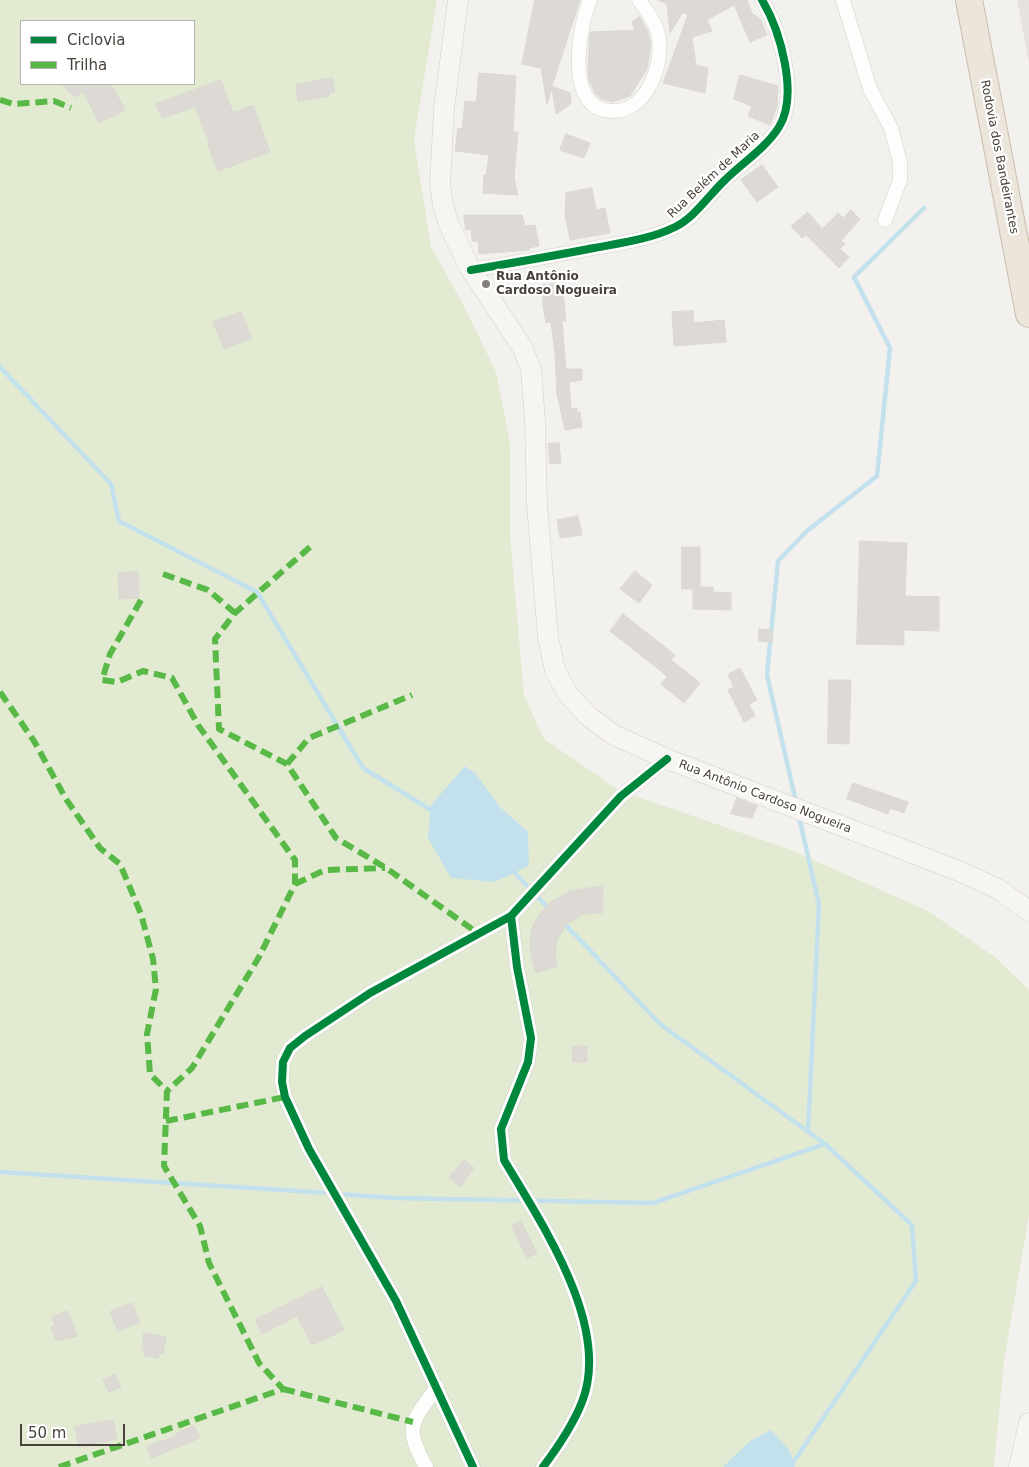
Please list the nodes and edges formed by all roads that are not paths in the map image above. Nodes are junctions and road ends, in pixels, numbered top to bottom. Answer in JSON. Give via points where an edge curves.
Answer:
{"nodes":[{"id":1,"x":458,"y":0,"type":"edge"},
{"id":2,"x":590,"y":0,"type":"edge"},
{"id":3,"x":639,"y":0,"type":"edge"},
{"id":4,"x":762,"y":0,"type":"edge"},
{"id":5,"x":843,"y":0,"type":"edge"},
{"id":6,"x":969,"y":0,"type":"edge"},
{"id":7,"x":885,"y":220,"type":"dead end"},
{"id":8,"x":471,"y":270,"type":"junction"},
{"id":9,"x":1029,"y":314,"type":"edge"},
{"id":10,"x":667,"y":759,"type":"junction"},
{"id":11,"x":1029,"y":911,"type":"edge"},
{"id":12,"x":511,"y":916,"type":"junction"},
{"id":13,"x":437,"y":1387,"type":"junction"},
{"id":14,"x":1029,"y":1422,"type":"edge"},
{"id":15,"x":426,"y":1467,"type":"edge"},
{"id":16,"x":473,"y":1467,"type":"edge"},
{"id":17,"x":543,"y":1467,"type":"edge"},
{"id":18,"x":1019,"y":1467,"type":"edge"}],
"edges":[{"from":1,"to":8,"type":"main road","name":"Rua Antônio Cardoso Nogueira","via":[[444,108],[440,184],[449,226]]},
{"from":2,"to":3,"type":"street","via":[[580,33],[580,73],[587,97],[594,105],[610,111],[633,104],[646,92],[656,74],[658,33]]},
{"from":4,"to":8,"type":"street","name":"Rua Belém de Maria","via":[[772,18],[784,58],[785,114],[773,136],[687,219],[671,229],[638,239]]},
{"from":5,"to":7,"type":"street","via":[[870,89],[891,128],[900,162],[900,180]]},
{"from":6,"to":9,"type":"highway","name":"Rodovia dos Bandeirantes"},
{"from":8,"to":10,"type":"main road","name":"Rua Antônio Cardoso Nogueira","via":[[522,347],[531,370],[537,504],[548,638],[555,670],[567,693],[588,716],[614,735]]},
{"from":10,"to":11,"type":"main road","name":"Rua Antônio Cardoso Nogueira","via":[[960,871],[998,889]]},
{"from":10,"to":12,"type":"street","via":[[621,796]]},
{"from":12,"to":13,"type":"street","via":[[370,993],[305,1036],[290,1048],[283,1062],[285,1097],[305,1141],[396,1301]]},
{"from":12,"to":17,"type":"street","via":[[531,1038],[528,1062],[501,1129],[501,1145],[504,1160],[571,1281],[585,1325],[588,1354],[588,1380],[582,1401],[559,1446]]},
{"from":13,"to":15,"type":"street","via":[[412,1422],[414,1445]]},
{"from":13,"to":16,"type":"street"},
{"from":14,"to":18,"type":"main road"}]}
